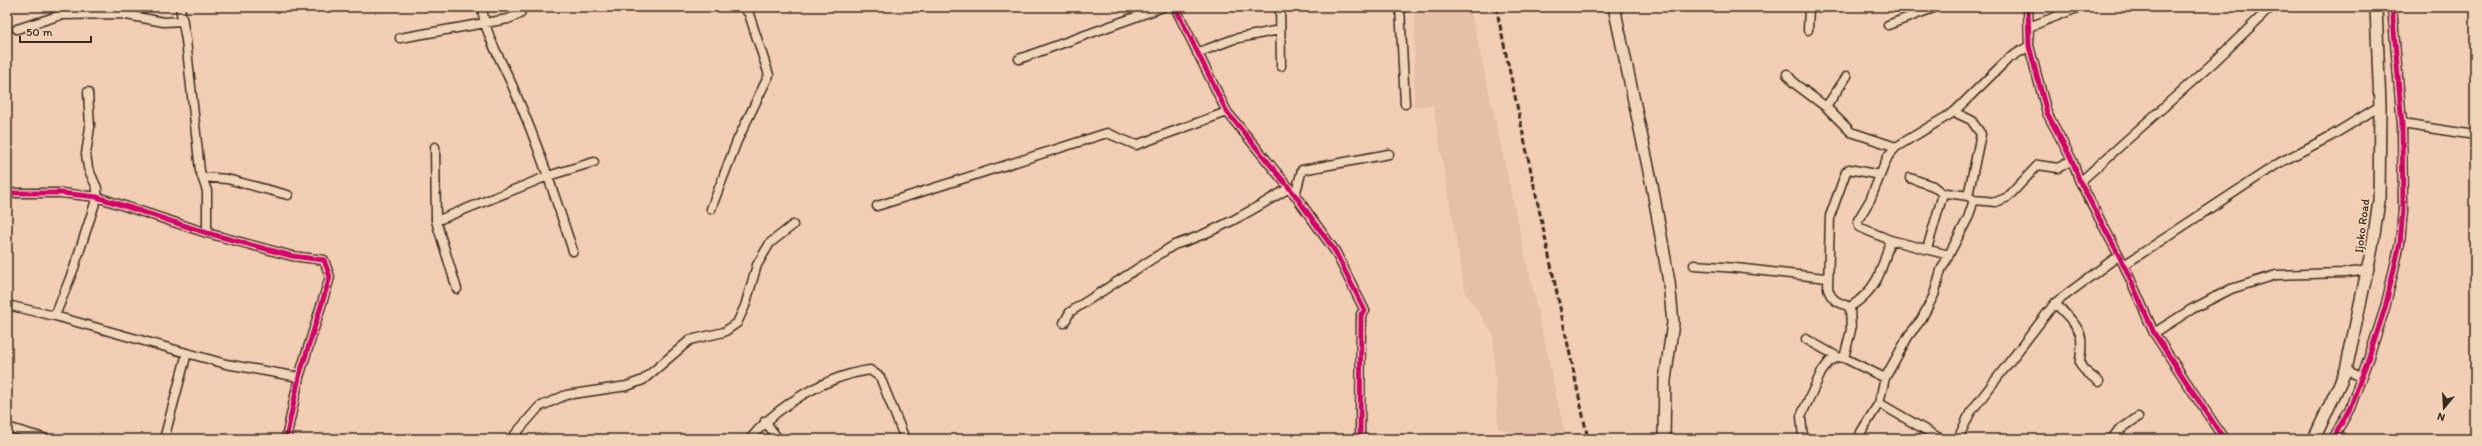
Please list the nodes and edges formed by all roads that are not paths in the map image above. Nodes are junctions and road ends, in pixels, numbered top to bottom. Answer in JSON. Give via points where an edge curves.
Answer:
{"nodes":[{"id":1,"x":180,"y":7,"type":"edge"},
{"id":2,"x":482,"y":7,"type":"edge"},
{"id":3,"x":526,"y":7,"type":"edge"},
{"id":4,"x":743,"y":7,"type":"edge"},
{"id":5,"x":1163,"y":7,"type":"edge"},
{"id":6,"x":1175,"y":7,"type":"edge"},
{"id":7,"x":1280,"y":7,"type":"edge"},
{"id":8,"x":1400,"y":7,"type":"edge"},
{"id":9,"x":1614,"y":7,"type":"edge"},
{"id":10,"x":1809,"y":7,"type":"edge"},
{"id":11,"x":1936,"y":7,"type":"edge"},
{"id":12,"x":2028,"y":7,"type":"edge"},
{"id":13,"x":2080,"y":7,"type":"edge"},
{"id":14,"x":2271,"y":7,"type":"edge"},
{"id":15,"x":2376,"y":7,"type":"edge"},
{"id":16,"x":2392,"y":7,"type":"edge"},
{"id":17,"x":183,"y":21,"type":"junction"},
{"id":18,"x":484,"y":22,"type":"junction"},
{"id":19,"x":1888,"y":25,"type":"dead end"},
{"id":20,"x":2029,"y":27,"type":"junction"},
{"id":21,"x":17,"y":29,"type":"dead end"},
{"id":22,"x":1279,"y":30,"type":"junction"},
{"id":23,"x":1808,"y":30,"type":"dead end"},
{"id":24,"x":400,"y":38,"type":"dead end"},
{"id":25,"x":2030,"y":46,"type":"junction"},
{"id":26,"x":1196,"y":53,"type":"junction"},
{"id":27,"x":1020,"y":59,"type":"dead end"},
{"id":28,"x":1282,"y":66,"type":"dead end"},
{"id":29,"x":1787,"y":74,"type":"dead end"},
{"id":30,"x":1847,"y":76,"type":"dead end"},
{"id":31,"x":88,"y":92,"type":"dead end"},
{"id":32,"x":1405,"y":104,"type":"dead end"},
{"id":33,"x":2380,"y":106,"type":"junction"},
{"id":34,"x":1826,"y":107,"type":"junction"},
{"id":35,"x":1227,"y":112,"type":"junction"},
{"id":36,"x":1954,"y":112,"type":"junction"},
{"id":37,"x":2402,"y":124,"type":"junction"},
{"id":38,"x":2475,"y":135,"type":"edge"},
{"id":39,"x":435,"y":147,"type":"dead end"},
{"id":40,"x":1896,"y":147,"type":"junction"},
{"id":41,"x":1389,"y":154,"type":"dead end"},
{"id":42,"x":2072,"y":160,"type":"junction"},
{"id":43,"x":594,"y":162,"type":"dead end"},
{"id":44,"x":1880,"y":175,"type":"junction"},
{"id":45,"x":548,"y":176,"type":"junction"},
{"id":46,"x":202,"y":177,"type":"junction"},
{"id":47,"x":1910,"y":178,"type":"dead end"},
{"id":48,"x":2080,"y":182,"type":"junction"},
{"id":49,"x":1289,"y":188,"type":"junction"},
{"id":50,"x":7,"y":193,"type":"edge"},
{"id":51,"x":1943,"y":194,"type":"junction"},
{"id":52,"x":288,"y":195,"type":"dead end"},
{"id":53,"x":1295,"y":195,"type":"junction"},
{"id":54,"x":97,"y":197,"type":"junction"},
{"id":55,"x":1971,"y":198,"type":"junction"},
{"id":56,"x":878,"y":206,"type":"dead end"},
{"id":57,"x":711,"y":209,"type":"dead end"},
{"id":58,"x":436,"y":221,"type":"junction"},
{"id":59,"x":793,"y":225,"type":"dead end"},
{"id":60,"x":207,"y":233,"type":"junction"},
{"id":61,"x":1890,"y":240,"type":"junction"},
{"id":62,"x":1927,"y":249,"type":"junction"},
{"id":63,"x":573,"y":251,"type":"dead end"},
{"id":64,"x":1949,"y":255,"type":"junction"},
{"id":65,"x":2118,"y":256,"type":"junction"},
{"id":66,"x":1694,"y":265,"type":"dead end"},
{"id":67,"x":2124,"y":265,"type":"junction"},
{"id":68,"x":2369,"y":270,"type":"junction"},
{"id":69,"x":1828,"y":278,"type":"junction"},
{"id":70,"x":457,"y":289,"type":"dead end"},
{"id":71,"x":2055,"y":303,"type":"junction"},
{"id":72,"x":7,"y":305,"type":"edge"},
{"id":73,"x":1850,"y":307,"type":"junction"},
{"id":74,"x":55,"y":316,"type":"junction"},
{"id":75,"x":1064,"y":323,"type":"dead end"},
{"id":76,"x":2154,"y":333,"type":"junction"},
{"id":77,"x":1806,"y":339,"type":"dead end"},
{"id":78,"x":187,"y":353,"type":"junction"},
{"id":79,"x":1841,"y":358,"type":"junction"},
{"id":80,"x":2346,"y":370,"type":"junction"},
{"id":81,"x":2362,"y":377,"type":"junction"},
{"id":82,"x":299,"y":378,"type":"junction"},
{"id":83,"x":1885,"y":378,"type":"junction"},
{"id":84,"x":2099,"y":382,"type":"dead end"},
{"id":85,"x":1879,"y":403,"type":"junction"},
{"id":86,"x":2138,"y":417,"type":"dead end"},
{"id":87,"x":765,"y":421,"type":"junction"},
{"id":88,"x":7,"y":427,"type":"edge"},
{"id":89,"x":38,"y":438,"type":"edge"},
{"id":90,"x":47,"y":439,"type":"edge"},
{"id":91,"x":164,"y":439,"type":"edge"},
{"id":92,"x":286,"y":439,"type":"edge"},
{"id":93,"x":511,"y":439,"type":"edge"},
{"id":94,"x":750,"y":439,"type":"edge"},
{"id":95,"x":778,"y":439,"type":"edge"},
{"id":96,"x":905,"y":439,"type":"edge"},
{"id":97,"x":1360,"y":439,"type":"edge"},
{"id":98,"x":1664,"y":439,"type":"edge"},
{"id":99,"x":1803,"y":439,"type":"edge"},
{"id":100,"x":1859,"y":439,"type":"edge"},
{"id":101,"x":1941,"y":439,"type":"edge"},
{"id":102,"x":1958,"y":439,"type":"edge"},
{"id":103,"x":2112,"y":439,"type":"edge"},
{"id":104,"x":2224,"y":439,"type":"edge"},
{"id":105,"x":2314,"y":439,"type":"edge"},
{"id":106,"x":2333,"y":439,"type":"edge"}],
"edges":[{"from":1,"to":17,"type":"street"},
{"from":2,"to":18,"type":"street"},
{"from":3,"to":18,"type":"street","via":[[522,8],[520,14],[508,19]]},
{"from":4,"to":57,"type":"street","via":[[749,14],[769,75],[737,141]]},
{"from":5,"to":27,"type":"street"},
{"from":6,"to":26,"type":"street"},
{"from":7,"to":22,"type":"street"},
{"from":8,"to":32,"type":"street"},
{"from":9,"to":98,"type":"main road","via":[[1670,282],[1673,323],[1665,380]]},
{"from":10,"to":23,"type":"street"},
{"from":11,"to":19,"type":"street"},
{"from":12,"to":20,"type":"street"},
{"from":13,"to":20,"type":"street"},
{"from":14,"to":48,"type":"street","via":[[2214,62]]},
{"from":15,"to":33,"type":"main road","name":"Ijoko Road"},
{"from":16,"to":37,"type":"street"},
{"from":17,"to":21,"type":"street","via":[[164,22],[121,14],[61,15]]},
{"from":17,"to":46,"type":"street"},
{"from":18,"to":24,"type":"street"},
{"from":18,"to":45,"type":"street","via":[[516,92]]},
{"from":20,"to":25,"type":"street"},
{"from":22,"to":26,"type":"street","via":[[1234,39]]},
{"from":22,"to":28,"type":"street"},
{"from":25,"to":36,"type":"street","via":[[2008,59]]},
{"from":25,"to":42,"type":"street","via":[[2047,113]]},
{"from":26,"to":35,"type":"street"},
{"from":29,"to":34,"type":"street","via":[[1794,83]]},
{"from":30,"to":34,"type":"street"},
{"from":31,"to":54,"type":"street","via":[[90,127],[86,154],[88,168],[97,188]]},
{"from":33,"to":67,"type":"street","via":[[2331,136],[2279,163]]},
{"from":33,"to":68,"type":"main road","name":"Ijoko Road","via":[[2379,201]]},
{"from":34,"to":40,"type":"street","via":[[1851,132]]},
{"from":35,"to":49,"type":"street"},
{"from":35,"to":56,"type":"street","via":[[1136,145],[1107,133]]},
{"from":36,"to":40,"type":"street"},
{"from":36,"to":55,"type":"street","via":[[1971,120],[1981,134]]},
{"from":37,"to":38,"type":"street"},
{"from":37,"to":81,"type":"street","via":[[2403,210],[2400,243],[2385,308]]},
{"from":39,"to":58,"type":"street"},
{"from":40,"to":44,"type":"street","via":[[1888,156]]},
{"from":41,"to":53,"type":"street","via":[[1302,170]]},
{"from":42,"to":48,"type":"street"},
{"from":42,"to":55,"type":"street","via":[[2058,168],[2038,165],[2008,197],[1996,202]]},
{"from":43,"to":45,"type":"street"},
{"from":44,"to":61,"type":"street","via":[[1858,220],[1859,227]]},
{"from":44,"to":69,"type":"street","via":[[1849,169],[1846,172],[1830,216]]},
{"from":45,"to":58,"type":"street"},
{"from":45,"to":63,"type":"street"},
{"from":46,"to":52,"type":"street","via":[[227,179]]},
{"from":46,"to":60,"type":"street","via":[[207,191]]},
{"from":47,"to":51,"type":"street","via":[[1933,186]]},
{"from":48,"to":65,"type":"street"},
{"from":49,"to":53,"type":"street"},
{"from":49,"to":75,"type":"street","via":[[1258,207],[1190,241],[1174,245],[1070,312]]},
{"from":50,"to":54,"type":"street","via":[[61,193]]},
{"from":51,"to":55,"type":"street"},
{"from":51,"to":62,"type":"street"},
{"from":53,"to":97,"type":"street","via":[[1335,251],[1365,311],[1361,314]]},
{"from":54,"to":60,"type":"street"},
{"from":54,"to":74,"type":"street"},
{"from":55,"to":64,"type":"street","via":[[1968,218]]},
{"from":58,"to":70,"type":"street"},
{"from":59,"to":93,"type":"street","via":[[770,242],[757,265],[745,306],[737,322],[724,332],[690,340],[643,380],[627,386],[566,395],[539,407]]},
{"from":60,"to":82,"type":"street","via":[[292,256],[324,260],[330,277]]},
{"from":61,"to":62,"type":"street"},
{"from":61,"to":73,"type":"street","via":[[1881,273],[1864,298]]},
{"from":62,"to":64,"type":"street"},
{"from":64,"to":83,"type":"street","via":[[1941,270],[1934,295],[1921,320],[1909,335]]},
{"from":65,"to":67,"type":"street"},
{"from":65,"to":71,"type":"street"},
{"from":66,"to":69,"type":"street","via":[[1750,268]]},
{"from":67,"to":76,"type":"street"},
{"from":68,"to":76,"type":"street","via":[[2276,275],[2230,289]]},
{"from":68,"to":80,"type":"main road","name":"Ijoko Road"},
{"from":69,"to":73,"type":"street","via":[[1830,297]]},
{"from":71,"to":84,"type":"street","via":[[2077,328],[2081,338],[2078,362]]},
{"from":71,"to":102,"type":"street","via":[[1970,413]]},
{"from":72,"to":74,"type":"street"},
{"from":73,"to":79,"type":"street","via":[[1851,330]]},
{"from":74,"to":78,"type":"street"},
{"from":76,"to":104,"type":"street"},
{"from":77,"to":79,"type":"street"},
{"from":78,"to":82,"type":"street","via":[[226,364]]},
{"from":78,"to":91,"type":"street"},
{"from":79,"to":83,"type":"street"},
{"from":79,"to":99,"type":"street","via":[[1829,362],[1821,373],[1801,416]]},
{"from":80,"to":81,"type":"street"},
{"from":80,"to":105,"type":"main road","name":"Ijoko Road"},
{"from":81,"to":106,"type":"street","via":[[2350,408]]},
{"from":82,"to":92,"type":"street"},
{"from":83,"to":85,"type":"street"},
{"from":85,"to":100,"type":"street"},
{"from":85,"to":101,"type":"street"},
{"from":86,"to":103,"type":"street"},
{"from":87,"to":94,"type":"street"},
{"from":87,"to":95,"type":"street"},
{"from":87,"to":96,"type":"street","via":[[812,390],[857,371],[870,370],[880,377]]},
{"from":88,"to":89,"type":"street"},
{"from":89,"to":90,"type":"street"}]}
